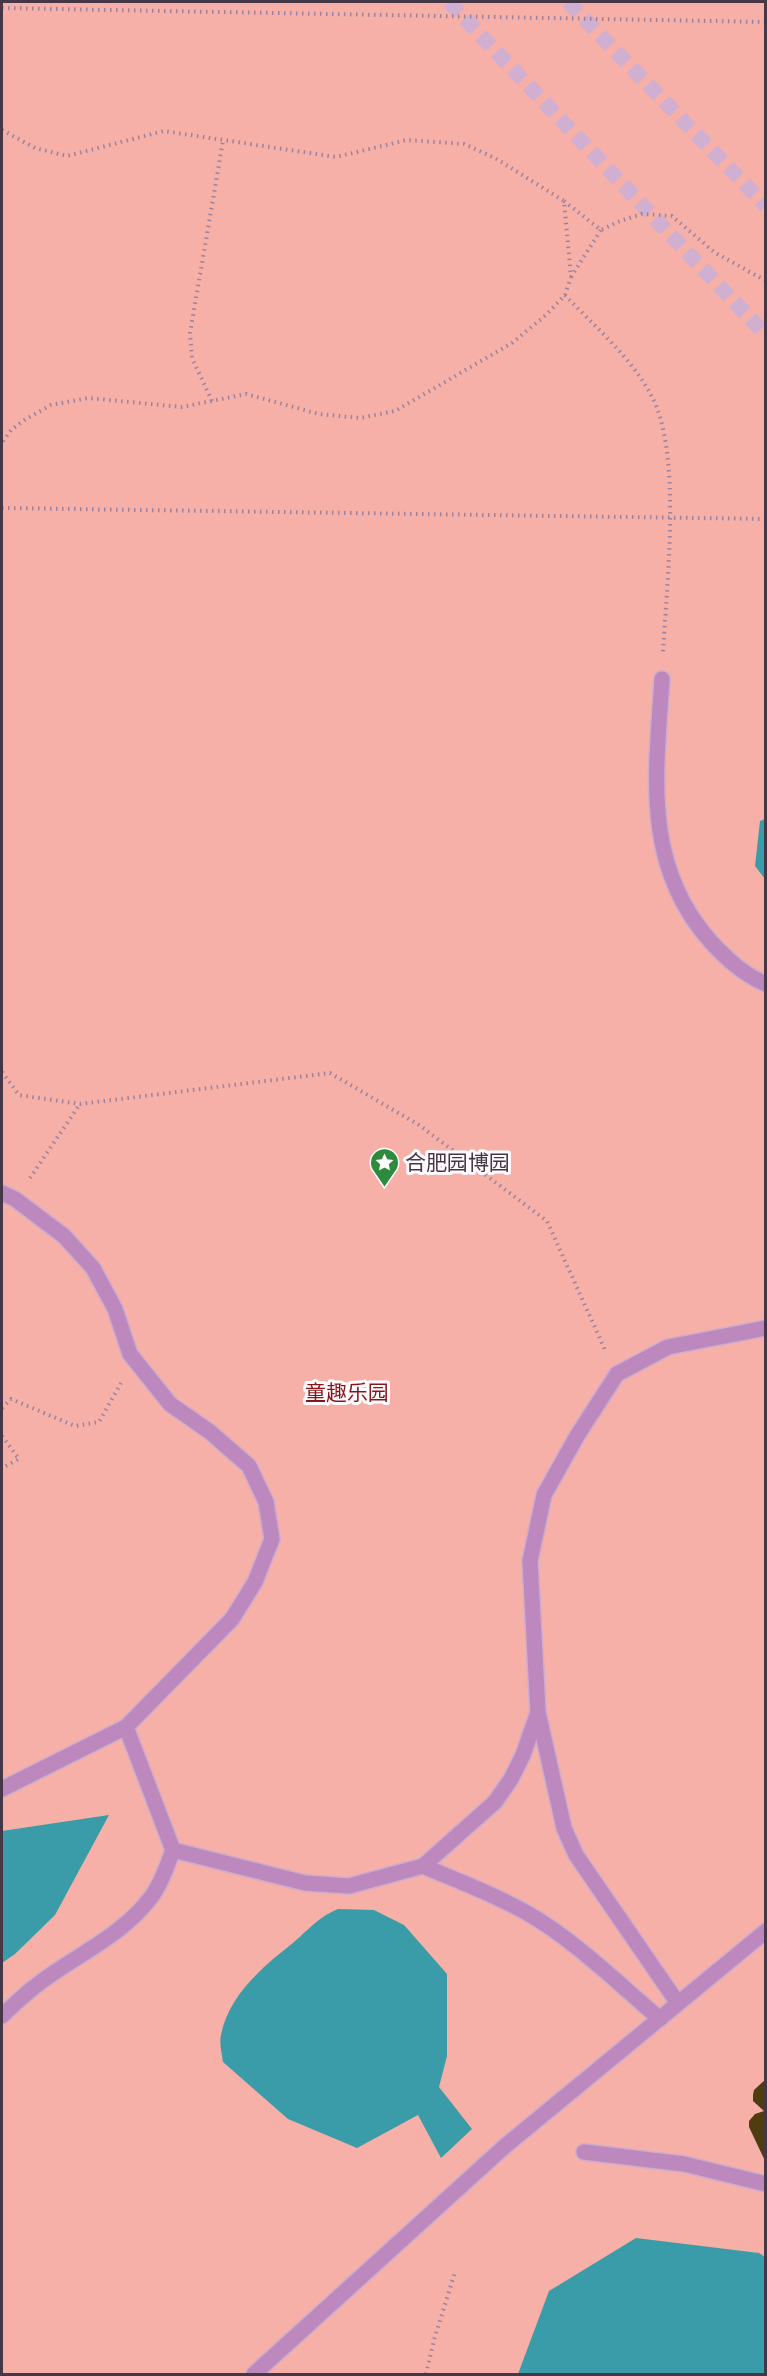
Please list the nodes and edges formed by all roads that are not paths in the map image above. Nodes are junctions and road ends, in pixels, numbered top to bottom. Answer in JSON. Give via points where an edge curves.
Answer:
{"nodes":[{"id":1,"x":662,"y":679,"type":"road end"},
{"id":2,"x":765,"y":984,"type":"edge"},
{"id":3,"x":8,"y":1196,"type":"edge"},
{"id":4,"x":765,"y":1328,"type":"edge"},
{"id":5,"x":538,"y":1712,"type":"junction"},
{"id":6,"x":126,"y":1727,"type":"junction"},
{"id":7,"x":2,"y":1789,"type":"edge"},
{"id":8,"x":173,"y":1850,"type":"junction"},
{"id":9,"x":423,"y":1866,"type":"junction"},
{"id":10,"x":765,"y":1930,"type":"edge"},
{"id":11,"x":677,"y":2002,"type":"junction"},
{"id":12,"x":2,"y":2016,"type":"edge"},
{"id":13,"x":660,"y":2019,"type":"junction"},
{"id":14,"x":584,"y":2152,"type":"dead end"},
{"id":15,"x":765,"y":2184,"type":"edge"},
{"id":16,"x":254,"y":2374,"type":"edge"}],
"edges":[{"from":1,"to":2,"type":"lane","via":[[657,761],[664,855],[693,920],[728,960]]},
{"from":3,"to":6,"type":"lane","via":[[64,1236],[93,1268],[115,1309],[130,1353],[170,1404],[249,1466],[266,1502],[272,1539],[255,1582],[232,1619]]},
{"from":4,"to":5,"type":"lane","via":[[668,1347],[617,1374],[577,1436],[544,1495],[530,1561]]},
{"from":5,"to":9,"type":"lane","via":[[523,1755],[495,1802]]},
{"from":5,"to":11,"type":"lane","via":[[564,1828],[576,1855]]},
{"from":6,"to":7,"type":"lane"},
{"from":6,"to":8,"type":"lane"},
{"from":8,"to":9,"type":"lane","via":[[305,1883],[349,1886]]},
{"from":8,"to":12,"type":"lane","via":[[152,1896],[131,1919],[22,1996]]},
{"from":9,"to":13,"type":"lane","via":[[529,1914],[560,1935]]},
{"from":10,"to":11,"type":"lane"},
{"from":11,"to":13,"type":"lane"},
{"from":13,"to":16,"type":"lane","via":[[504,2147]]},
{"from":14,"to":15,"type":"lane","via":[[684,2164]]}]}
